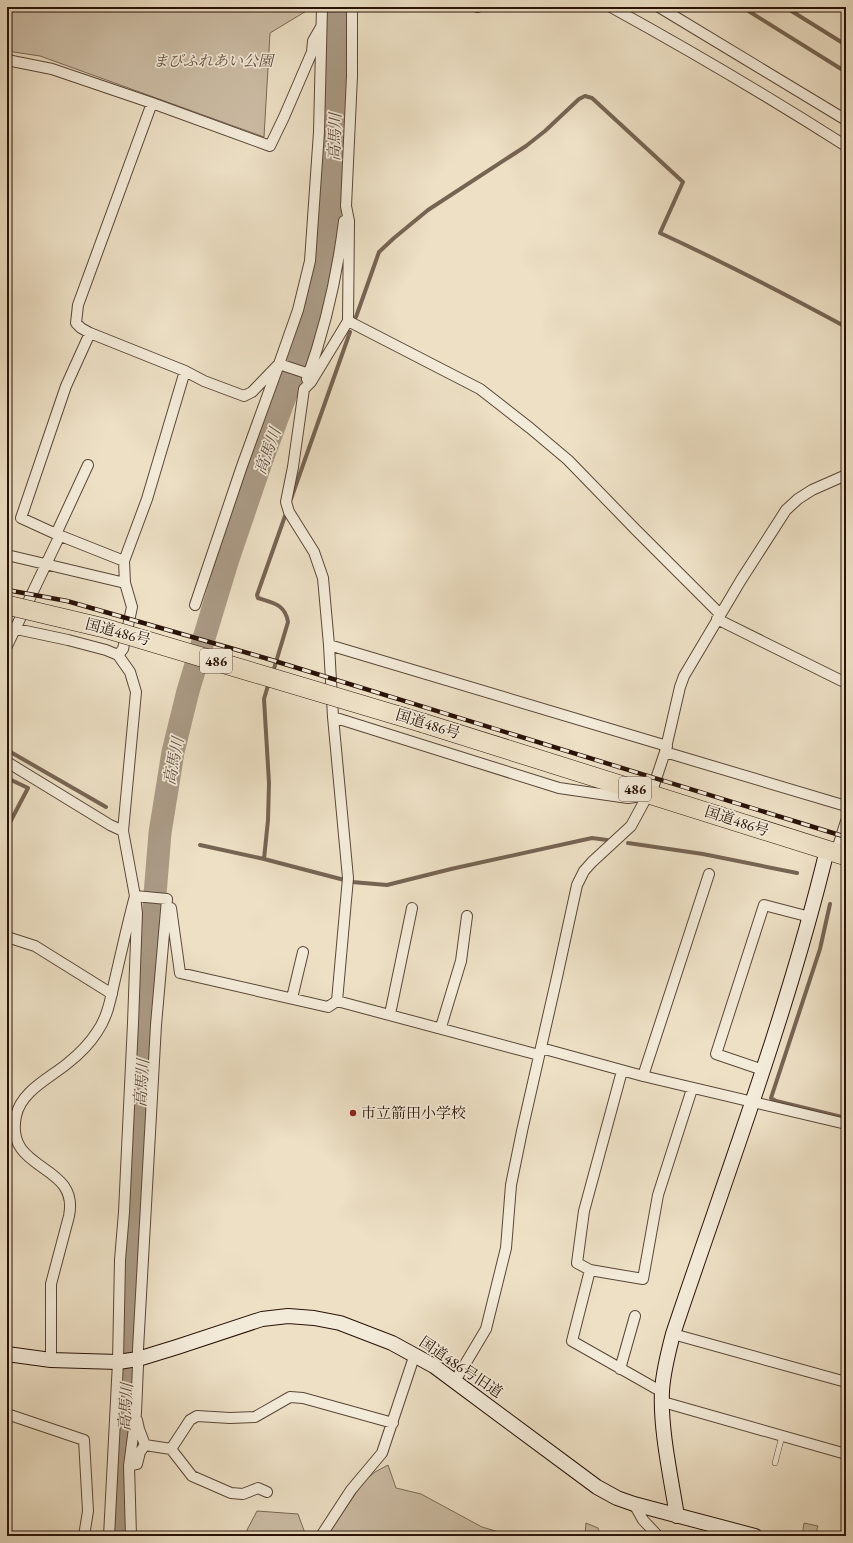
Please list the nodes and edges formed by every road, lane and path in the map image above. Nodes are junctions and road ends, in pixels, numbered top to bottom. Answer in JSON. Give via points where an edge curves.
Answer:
{"nodes":[{"id":1,"x":322,"y":7,"type":"edge"},
{"id":2,"x":352,"y":7,"type":"edge"},
{"id":3,"x":611,"y":7,"type":"edge"},
{"id":4,"x":659,"y":7,"type":"edge"},
{"id":5,"x":322,"y":25,"type":"junction"},
{"id":6,"x":7,"y":60,"type":"edge"},
{"id":7,"x":152,"y":103,"type":"junction"},
{"id":8,"x":846,"y":120,"type":"edge"},
{"id":9,"x":846,"y":146,"type":"edge"},
{"id":10,"x":346,"y":206,"type":"junction"},
{"id":11,"x":348,"y":321,"type":"junction"},
{"id":12,"x":90,"y":333,"type":"junction"},
{"id":13,"x":282,"y":365,"type":"junction"},
{"id":14,"x":185,"y":371,"type":"junction"},
{"id":15,"x":306,"y":373,"type":"junction"},
{"id":16,"x":304,"y":389,"type":"junction"},
{"id":17,"x":88,"y":465,"type":"dead end"},
{"id":18,"x":846,"y":475,"type":"edge"},
{"id":19,"x":58,"y":534,"type":"junction"},
{"id":20,"x":7,"y":555,"type":"edge"},
{"id":21,"x":124,"y":561,"type":"junction"},
{"id":22,"x":47,"y":564,"type":"junction"},
{"id":23,"x":125,"y":583,"type":"junction"},
{"id":24,"x":7,"y":605,"type":"edge"},
{"id":25,"x":195,"y":606,"type":"dead end"},
{"id":26,"x":719,"y":617,"type":"junction"},
{"id":27,"x":11,"y":627,"type":"edge"},
{"id":28,"x":329,"y":645,"type":"junction"},
{"id":29,"x":7,"y":646,"type":"edge"},
{"id":30,"x":118,"y":655,"type":"junction"},
{"id":31,"x":846,"y":683,"type":"edge"},
{"id":32,"x":333,"y":717,"type":"junction"},
{"id":33,"x":666,"y":749,"type":"junction"},
{"id":34,"x":7,"y":762,"type":"edge"},
{"id":35,"x":651,"y":794,"type":"junction"},
{"id":36,"x":846,"y":806,"type":"edge"},
{"id":37,"x":846,"y":822,"type":"edge"},
{"id":38,"x":123,"y":831,"type":"junction"},
{"id":39,"x":836,"y":853,"type":"edge"},
{"id":40,"x":709,"y":874,"type":"dead end"},
{"id":41,"x":139,"y":896,"type":"junction"},
{"id":42,"x":165,"y":898,"type":"junction"},
{"id":43,"x":412,"y":908,"type":"dead end"},
{"id":44,"x":467,"y":916,"type":"dead end"},
{"id":45,"x":810,"y":917,"type":"junction"},
{"id":46,"x":7,"y":937,"type":"edge"},
{"id":47,"x":303,"y":952,"type":"dead end"},
{"id":48,"x":112,"y":994,"type":"junction"},
{"id":49,"x":292,"y":998,"type":"junction"},
{"id":50,"x":337,"y":1000,"type":"junction"},
{"id":51,"x":390,"y":1014,"type":"junction"},
{"id":52,"x":441,"y":1027,"type":"junction"},
{"id":53,"x":540,"y":1051,"type":"junction"},
{"id":54,"x":763,"y":1070,"type":"junction"},
{"id":55,"x":622,"y":1071,"type":"junction"},
{"id":56,"x":643,"y":1076,"type":"junction"},
{"id":57,"x":692,"y":1089,"type":"junction"},
{"id":58,"x":753,"y":1103,"type":"junction"},
{"id":59,"x":846,"y":1124,"type":"edge"},
{"id":60,"x":590,"y":1270,"type":"junction"},
{"id":61,"x":635,"y":1316,"type":"dead end"},
{"id":62,"x":673,"y":1334,"type":"junction"},
{"id":63,"x":7,"y":1354,"type":"edge"},
{"id":64,"x":415,"y":1354,"type":"junction"},
{"id":65,"x":51,"y":1360,"type":"junction"},
{"id":66,"x":129,"y":1360,"type":"junction"},
{"id":67,"x":620,"y":1369,"type":"junction"},
{"id":68,"x":455,"y":1381,"type":"junction"},
{"id":69,"x":846,"y":1382,"type":"edge"},
{"id":70,"x":662,"y":1397,"type":"junction"},
{"id":71,"x":136,"y":1413,"type":"junction"},
{"id":72,"x":7,"y":1414,"type":"edge"},
{"id":73,"x":393,"y":1423,"type":"junction"},
{"id":74,"x":782,"y":1436,"type":"junction"},
{"id":75,"x":145,"y":1445,"type":"junction"},
{"id":76,"x":171,"y":1449,"type":"junction"},
{"id":77,"x":846,"y":1454,"type":"edge"},
{"id":78,"x":775,"y":1463,"type":"dead end"},
{"id":79,"x":129,"y":1466,"type":"junction"},
{"id":80,"x":267,"y":1492,"type":"dead end"},
{"id":81,"x":634,"y":1504,"type":"junction"},
{"id":82,"x":677,"y":1516,"type":"junction"},
{"id":83,"x":84,"y":1536,"type":"edge"},
{"id":84,"x":109,"y":1536,"type":"edge"},
{"id":85,"x":131,"y":1536,"type":"edge"},
{"id":86,"x":321,"y":1536,"type":"edge"},
{"id":87,"x":658,"y":1536,"type":"edge"},
{"id":88,"x":755,"y":1536,"type":"edge"}],
"edges":[{"from":1,"to":5,"type":"street"},
{"from":2,"to":10,"type":"street","via":[[352,76]]},
{"from":3,"to":9,"type":"street","via":[[668,38]]},
{"from":4,"to":8,"type":"street"},
{"from":5,"to":7,"type":"street","via":[[313,40],[312,52],[270,146]]},
{"from":5,"to":13,"type":"street","via":[[320,132],[310,260]]},
{"from":6,"to":7,"type":"street","via":[[52,69]]},
{"from":7,"to":12,"type":"street","via":[[78,305],[76,322]]},
{"from":10,"to":11,"type":"street","via":[[349,220]]},
{"from":10,"to":15,"type":"street","via":[[334,287],[324,325]]},
{"from":11,"to":16,"type":"street","via":[[311,382]]},
{"from":11,"to":26,"type":"street","via":[[480,389],[530,428],[568,460]]},
{"from":12,"to":14,"type":"street"},
{"from":12,"to":19,"type":"street","via":[[66,386],[21,518]]},
{"from":13,"to":14,"type":"street","via":[[244,396]]},
{"from":13,"to":15,"type":"street"},
{"from":13,"to":25,"type":"street","via":[[242,466]]},
{"from":14,"to":21,"type":"street","via":[[147,499]]},
{"from":15,"to":16,"type":"street"},
{"from":16,"to":28,"type":"street","via":[[286,502],[289,512],[314,552],[323,578]]},
{"from":17,"to":19,"type":"street"},
{"from":18,"to":26,"type":"street","via":[[812,490],[786,510]]},
{"from":19,"to":21,"type":"street"},
{"from":19,"to":22,"type":"street"},
{"from":20,"to":22,"type":"street"},
{"from":21,"to":23,"type":"street"},
{"from":22,"to":23,"type":"street"},
{"from":22,"to":27,"type":"street"},
{"from":23,"to":30,"type":"street","via":[[132,607],[123,649]]},
{"from":24,"to":35,"type":"highway","name":"国道486号","number":"486","bridge":true,"via":[[111,630]]},
{"from":26,"to":31,"type":"street"},
{"from":26,"to":33,"type":"street","via":[[684,676]]},
{"from":27,"to":29,"type":"street"},
{"from":27,"to":30,"type":"street"},
{"from":28,"to":32,"type":"street"},
{"from":28,"to":33,"type":"street"},
{"from":30,"to":38,"type":"street","via":[[130,672],[136,692]]},
{"from":32,"to":35,"type":"street","via":[[559,788],[628,798]]},
{"from":32,"to":50,"type":"street","via":[[348,882]]},
{"from":33,"to":35,"type":"street"},
{"from":33,"to":36,"type":"street"},
{"from":34,"to":38,"type":"street"},
{"from":35,"to":39,"type":"highway","name":"国道486号","number":"486"},
{"from":35,"to":53,"type":"street","via":[[631,826],[592,862],[577,885]]},
{"from":37,"to":39,"type":"street"},
{"from":38,"to":41,"type":"street"},
{"from":39,"to":45,"type":"street"},
{"from":40,"to":56,"type":"street"},
{"from":41,"to":42,"type":"street"},
{"from":41,"to":48,"type":"street"},
{"from":41,"to":66,"type":"street","via":[[120,1260]]},
{"from":42,"to":49,"type":"street","via":[[171,908],[180,973]]},
{"from":42,"to":66,"type":"street"},
{"from":43,"to":51,"type":"street"},
{"from":44,"to":52,"type":"street","via":[[461,961]]},
{"from":45,"to":54,"type":"street"},
{"from":45,"to":54,"type":"street","via":[[764,905],[716,1054]]},
{"from":46,"to":48,"type":"street","via":[[35,946]]},
{"from":47,"to":49,"type":"street"},
{"from":48,"to":65,"type":"street","via":[[108,1012],[97,1032],[69,1062],[34,1088],[23,1100],[16,1114],[14,1128],[17,1142],[24,1153],[57,1178],[66,1187],[70,1196],[69,1216],[51,1284]]},
{"from":49,"to":50,"type":"street","via":[[328,1007]]},
{"from":50,"to":51,"type":"street"},
{"from":51,"to":52,"type":"street"},
{"from":52,"to":53,"type":"street"},
{"from":53,"to":55,"type":"street"},
{"from":53,"to":68,"type":"street","via":[[511,1185],[506,1248],[491,1312],[486,1329]]},
{"from":54,"to":58,"type":"street"},
{"from":55,"to":56,"type":"street"},
{"from":55,"to":60,"type":"street","via":[[584,1211],[577,1264]]},
{"from":56,"to":57,"type":"street"},
{"from":57,"to":58,"type":"street"},
{"from":57,"to":60,"type":"street","via":[[658,1195],[642,1279]]},
{"from":58,"to":59,"type":"street"},
{"from":58,"to":62,"type":"street"},
{"from":60,"to":67,"type":"street","via":[[572,1341]]},
{"from":61,"to":67,"type":"street"},
{"from":62,"to":69,"type":"street"},
{"from":62,"to":70,"type":"street","via":[[665,1366]]},
{"from":63,"to":65,"type":"street","name":"国道486号旧道"},
{"from":64,"to":66,"type":"street","name":"国道486号旧道","via":[[340,1323],[288,1316],[262,1319]]},
{"from":64,"to":68,"type":"street","name":"国道486号旧道"},
{"from":64,"to":73,"type":"street"},
{"from":65,"to":66,"type":"street","name":"国道486号旧道"},
{"from":66,"to":71,"type":"street"},
{"from":66,"to":84,"type":"street"},
{"from":67,"to":70,"type":"street"},
{"from":68,"to":81,"type":"street","name":"国道486号旧道","via":[[597,1487]]},
{"from":70,"to":74,"type":"street"},
{"from":70,"to":82,"type":"street","via":[[663,1422]]},
{"from":71,"to":75,"type":"street","via":[[138,1429]]},
{"from":71,"to":79,"type":"street"},
{"from":72,"to":83,"type":"street","via":[[84,1440],[88,1511]]},
{"from":73,"to":76,"type":"street","via":[[303,1398],[290,1397],[255,1417],[197,1416],[190,1420]]},
{"from":73,"to":86,"type":"street","via":[[382,1453],[351,1490]]},
{"from":74,"to":77,"type":"street"},
{"from":74,"to":78,"type":"lane"},
{"from":75,"to":76,"type":"street"},
{"from":75,"to":79,"type":"street","via":[[137,1464]]},
{"from":76,"to":80,"type":"street","via":[[192,1476],[230,1493],[243,1494],[258,1488]]},
{"from":79,"to":85,"type":"street"},
{"from":81,"to":82,"type":"street","name":"国道486号旧道"},
{"from":81,"to":87,"type":"street","via":[[642,1520]]},
{"from":82,"to":88,"type":"street","name":"国道486号旧道"}]}
